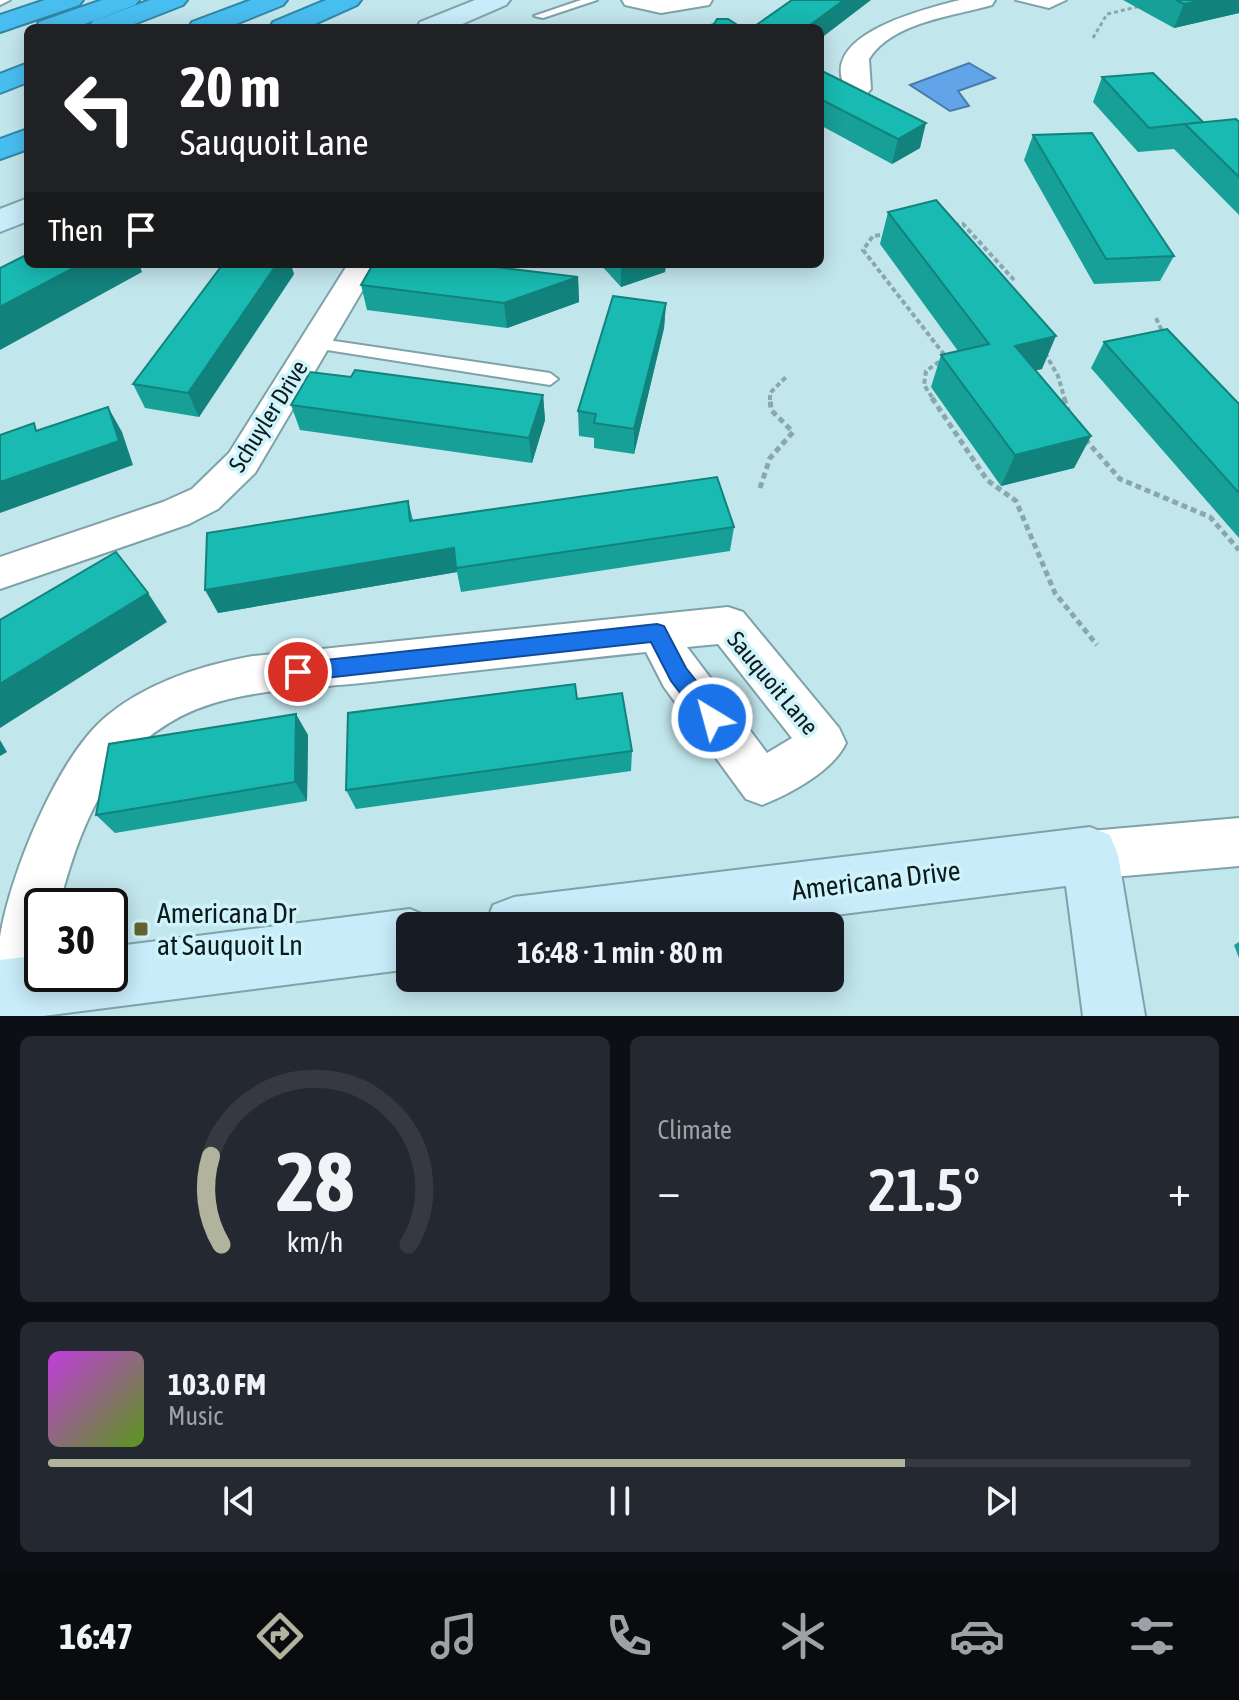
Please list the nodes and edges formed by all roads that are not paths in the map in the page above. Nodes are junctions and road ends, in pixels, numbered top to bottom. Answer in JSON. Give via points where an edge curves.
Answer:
{"nodes":[{"id":1,"x":70,"y":0,"type":"edge"},
{"id":2,"x":126,"y":0,"type":"edge"},
{"id":3,"x":174,"y":0,"type":"edge"},
{"id":4,"x":208,"y":0,"type":"edge"},
{"id":5,"x":274,"y":0,"type":"edge"},
{"id":6,"x":298,"y":0,"type":"edge"},
{"id":7,"x":348,"y":0,"type":"edge"},
{"id":8,"x":497,"y":0,"type":"edge"},
{"id":9,"x":592,"y":0,"type":"edge"},
{"id":10,"x":633,"y":0,"type":"edge"},
{"id":11,"x":701,"y":0,"type":"edge"},
{"id":12,"x":984,"y":0,"type":"edge"},
{"id":13,"x":1021,"y":0,"type":"edge"},
{"id":14,"x":1061,"y":0,"type":"edge"},
{"id":15,"x":539,"y":16,"type":"dead end"},
{"id":16,"x":0,"y":24,"type":"edge"},
{"id":17,"x":60,"y":24,"type":"edge"},
{"id":18,"x":110,"y":24,"type":"edge"},
{"id":19,"x":147,"y":24,"type":"edge"},
{"id":20,"x":212,"y":24,"type":"edge"},
{"id":21,"x":241,"y":24,"type":"edge"},
{"id":22,"x":292,"y":24,"type":"edge"},
{"id":23,"x":440,"y":24,"type":"edge"},
{"id":24,"x":24,"y":37,"type":"edge"},
{"id":25,"x":0,"y":46,"type":"edge"},
{"id":26,"x":24,"y":57,"type":"edge"},
{"id":27,"x":0,"y":66,"type":"edge"},
{"id":28,"x":24,"y":74,"type":"edge"},
{"id":29,"x":0,"y":84,"type":"edge"},
{"id":30,"x":858,"y":89,"type":"edge"},
{"id":31,"x":24,"y":98,"type":"edge"},
{"id":32,"x":0,"y":107,"type":"edge"},
{"id":33,"x":24,"y":117,"type":"edge"},
{"id":34,"x":0,"y":127,"type":"edge"},
{"id":35,"x":24,"y":140,"type":"edge"},
{"id":36,"x":0,"y":150,"type":"edge"},
{"id":37,"x":24,"y":210,"type":"edge"},
{"id":38,"x":0,"y":222,"type":"edge"},
{"id":39,"x":361,"y":268,"type":"edge"},
{"id":40,"x":314,"y":343,"type":"junction"},
{"id":41,"x":550,"y":379,"type":"dead end"},
{"id":42,"x":0,"y":573,"type":"edge"},
{"id":43,"x":657,"y":632,"type":"dead end"},
{"id":44,"x":1239,"y":842,"type":"edge"},
{"id":45,"x":1090,"y":855,"type":"junction"},
{"id":46,"x":628,"y":912,"type":"edge"},
{"id":47,"x":396,"y":941,"type":"edge"},
{"id":48,"x":6,"y":990,"type":"edge"},
{"id":49,"x":1114,"y":1016,"type":"edge"}],
"edges":[{"from":1,"to":16,"type":"highway"},
{"from":2,"to":17,"type":"highway"},
{"from":3,"to":18,"type":"highway"},
{"from":4,"to":19,"type":"highway"},
{"from":5,"to":20,"type":"highway"},
{"from":6,"to":21,"type":"highway"},
{"from":7,"to":22,"type":"highway"},
{"from":8,"to":23,"type":"street"},
{"from":9,"to":15,"type":"lane"},
{"from":10,"to":11,"type":"street","via":[[661,6]]},
{"from":12,"to":30,"type":"street","via":[[878,36],[856,61]]},
{"from":13,"to":14,"type":"lane","via":[[1049,5]]},
{"from":24,"to":25,"type":"highway"},
{"from":26,"to":27,"type":"highway"},
{"from":28,"to":29,"type":"highway"},
{"from":31,"to":32,"type":"highway"},
{"from":33,"to":34,"type":"highway"},
{"from":35,"to":36,"type":"highway"},
{"from":37,"to":38,"type":"street"},
{"from":39,"to":40,"type":"street","name":"Schuyler Drive"},
{"from":40,"to":41,"type":"lane"},
{"from":40,"to":42,"type":"street","name":"Schuyler Drive","via":[[242,463],[205,499]]},
{"from":43,"to":48,"type":"street","via":[[239,677],[166,701],[127,727],[84,775],[63,815]]},
{"from":44,"to":45,"type":"street","name":"Americana Drive"},
{"from":45,"to":46,"type":"street","name":"Americana Drive"},
{"from":45,"to":49,"type":"street"},
{"from":47,"to":48,"type":"street"}]}
